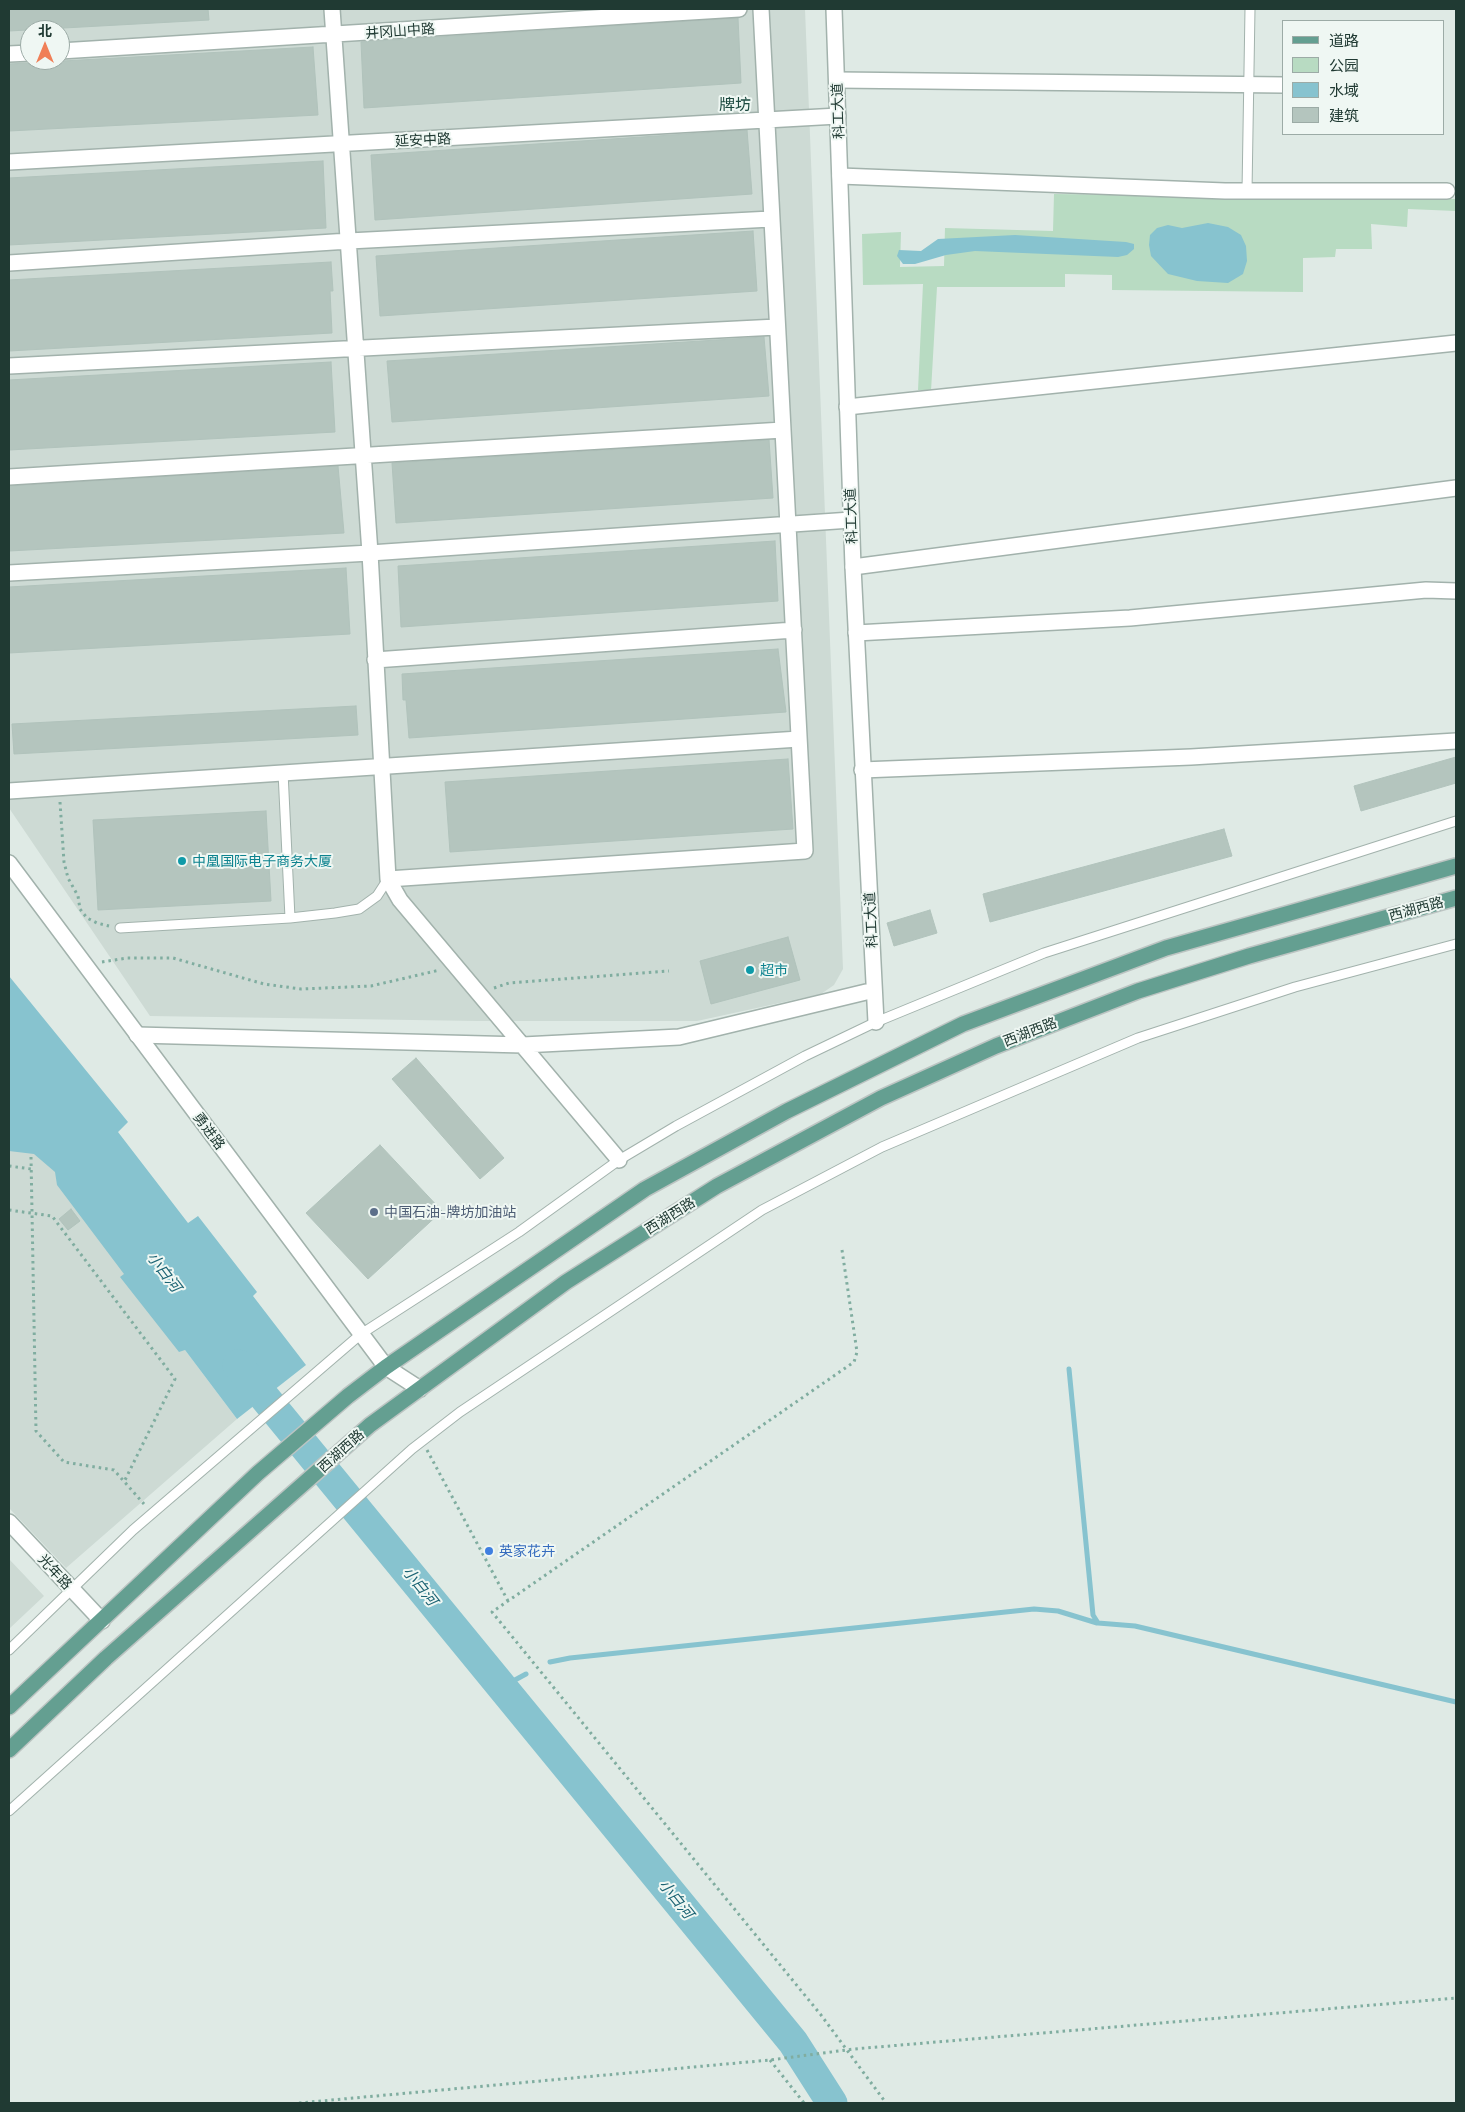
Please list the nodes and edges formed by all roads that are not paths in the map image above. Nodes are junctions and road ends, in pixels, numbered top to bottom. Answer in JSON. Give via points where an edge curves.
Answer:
{"nodes":[{"id":1,"x":332,"y":9,"type":"edge"},
{"id":2,"x":739,"y":9,"type":"edge"},
{"id":3,"x":761,"y":9,"type":"edge"},
{"id":4,"x":834,"y":9,"type":"edge"},
{"id":5,"x":1250,"y":9,"type":"edge"},
{"id":6,"x":334,"y":35,"type":"junction"},
{"id":7,"x":70,"y":50,"type":"edge"},
{"id":8,"x":837,"y":80,"type":"junction"},
{"id":9,"x":1249,"y":85,"type":"junction"},
{"id":10,"x":1282,"y":85,"type":"edge"},
{"id":11,"x":838,"y":116,"type":"junction"},
{"id":12,"x":766,"y":120,"type":"junction"},
{"id":13,"x":342,"y":145,"type":"junction"},
{"id":14,"x":9,"y":162,"type":"edge"},
{"id":15,"x":840,"y":176,"type":"junction"},
{"id":16,"x":1248,"y":191,"type":"junction"},
{"id":17,"x":1447,"y":191,"type":"dead end"},
{"id":18,"x":771,"y":219,"type":"junction"},
{"id":19,"x":349,"y":241,"type":"junction"},
{"id":20,"x":9,"y":263,"type":"edge"},
{"id":21,"x":778,"y":327,"type":"junction"},
{"id":22,"x":1456,"y":343,"type":"edge"},
{"id":23,"x":356,"y":350,"type":"junction"},
{"id":24,"x":9,"y":366,"type":"edge"},
{"id":25,"x":847,"y":406,"type":"junction"},
{"id":26,"x":783,"y":430,"type":"junction"},
{"id":27,"x":364,"y":457,"type":"junction"},
{"id":28,"x":9,"y":477,"type":"edge"},
{"id":29,"x":1456,"y":488,"type":"edge"},
{"id":30,"x":851,"y":520,"type":"junction"},
{"id":31,"x":788,"y":526,"type":"junction"},
{"id":32,"x":370,"y":553,"type":"junction"},
{"id":33,"x":853,"y":566,"type":"junction"},
{"id":34,"x":9,"y":573,"type":"edge"},
{"id":35,"x":1456,"y":591,"type":"edge"},
{"id":36,"x":794,"y":630,"type":"junction"},
{"id":37,"x":856,"y":633,"type":"junction"},
{"id":38,"x":375,"y":660,"type":"junction"},
{"id":39,"x":799,"y":739,"type":"junction"},
{"id":40,"x":1456,"y":741,"type":"edge"},
{"id":41,"x":382,"y":766,"type":"junction"},
{"id":42,"x":862,"y":770,"type":"junction"},
{"id":43,"x":284,"y":772,"type":"junction"},
{"id":44,"x":9,"y":791,"type":"edge"},
{"id":45,"x":1456,"y":821,"type":"edge"},
{"id":46,"x":9,"y":863,"type":"edge"},
{"id":47,"x":1456,"y":866,"type":"edge"},
{"id":48,"x":388,"y":879,"type":"junction"},
{"id":49,"x":1456,"y":898,"type":"edge"},
{"id":50,"x":290,"y":918,"type":"junction"},
{"id":51,"x":120,"y":928,"type":"road end"},
{"id":52,"x":1456,"y":944,"type":"edge"},
{"id":53,"x":866,"y":992,"type":"dead end"},
{"id":54,"x":876,"y":1022,"type":"junction"},
{"id":55,"x":138,"y":1035,"type":"junction"},
{"id":56,"x":523,"y":1045,"type":"junction"},
{"id":57,"x":619,"y":1160,"type":"junction"},
{"id":58,"x":361,"y":1334,"type":"junction"},
{"id":59,"x":386,"y":1367,"type":"junction"},
{"id":60,"x":420,"y":1389,"type":"junction"},
{"id":61,"x":9,"y":1522,"type":"edge"},
{"id":62,"x":72,"y":1590,"type":"junction"},
{"id":63,"x":102,"y":1621,"type":"junction"},
{"id":64,"x":9,"y":1650,"type":"edge"},
{"id":65,"x":9,"y":1707,"type":"edge"},
{"id":66,"x":9,"y":1750,"type":"edge"},
{"id":67,"x":9,"y":1811,"type":"edge"}],
"edges":[{"from":1,"to":6,"type":"street"},
{"from":2,"to":6,"type":"street","name":"井冈山中路"},
{"from":3,"to":12,"type":"street"},
{"from":4,"to":8,"type":"street","name":"科工大道"},
{"from":5,"to":9,"type":"lane"},
{"from":6,"to":7,"type":"street","name":"井冈山中路"},
{"from":6,"to":13,"type":"street"},
{"from":8,"to":9,"type":"street"},
{"from":8,"to":11,"type":"street","name":"科工大道"},
{"from":9,"to":10,"type":"street"},
{"from":9,"to":16,"type":"lane"},
{"from":11,"to":12,"type":"street","name":"延安中路"},
{"from":11,"to":15,"type":"street","name":"科工大道"},
{"from":12,"to":13,"type":"street","name":"延安中路"},
{"from":12,"to":18,"type":"street"},
{"from":13,"to":14,"type":"street","name":"延安中路"},
{"from":13,"to":19,"type":"street"},
{"from":15,"to":16,"type":"street"},
{"from":15,"to":25,"type":"street","name":"科工大道"},
{"from":16,"to":17,"type":"street"},
{"from":18,"to":19,"type":"street"},
{"from":18,"to":21,"type":"street"},
{"from":19,"to":20,"type":"street"},
{"from":19,"to":23,"type":"street"},
{"from":21,"to":23,"type":"street"},
{"from":21,"to":26,"type":"street"},
{"from":22,"to":25,"type":"street"},
{"from":23,"to":24,"type":"street"},
{"from":23,"to":27,"type":"street"},
{"from":25,"to":30,"type":"street","name":"科工大道"},
{"from":26,"to":27,"type":"street"},
{"from":26,"to":31,"type":"street"},
{"from":27,"to":28,"type":"street"},
{"from":27,"to":32,"type":"street"},
{"from":29,"to":33,"type":"street"},
{"from":30,"to":31,"type":"street"},
{"from":30,"to":33,"type":"street","name":"科工大道"},
{"from":31,"to":32,"type":"street"},
{"from":31,"to":36,"type":"street"},
{"from":32,"to":34,"type":"street"},
{"from":32,"to":38,"type":"street"},
{"from":33,"to":37,"type":"street","name":"科工大道"},
{"from":35,"to":37,"type":"street","via":[[1426,590],[1130,618]]},
{"from":36,"to":38,"type":"street"},
{"from":36,"to":39,"type":"street"},
{"from":37,"to":42,"type":"street","name":"科工大道"},
{"from":38,"to":41,"type":"street"},
{"from":39,"to":41,"type":"street"},
{"from":39,"to":48,"type":"street","via":[[805,851]]},
{"from":40,"to":42,"type":"street","via":[[1191,757]]},
{"from":41,"to":43,"type":"street"},
{"from":41,"to":48,"type":"street"},
{"from":42,"to":54,"type":"street","name":"科工大道"},
{"from":43,"to":44,"type":"street"},
{"from":43,"to":50,"type":"lane"},
{"from":45,"to":54,"type":"lane","via":[[1044,953]]},
{"from":46,"to":55,"type":"street","name":"勇进路"},
{"from":47,"to":59,"type":"main road","via":[[1166,948],[963,1024],[787,1111],[645,1189]]},
{"from":48,"to":50,"type":"lane","via":[[377,896],[359,909]]},
{"from":48,"to":56,"type":"street","via":[[400,900]]},
{"from":49,"to":60,"type":"main road","name":"西湖西路","via":[[1138,991],[996,1046],[880,1098],[717,1186],[566,1282]]},
{"from":50,"to":51,"type":"lane"},
{"from":52,"to":67,"type":"lane","via":[[1294,988],[1138,1038],[882,1147],[762,1210],[460,1412],[422,1441]]},
{"from":53,"to":56,"type":"street","via":[[679,1037]]},
{"from":54,"to":57,"type":"lane","via":[[805,1056]]},
{"from":55,"to":56,"type":"street"},
{"from":55,"to":58,"type":"street","name":"勇进路"},
{"from":56,"to":57,"type":"street"},
{"from":57,"to":58,"type":"lane","via":[[520,1232]]},
{"from":58,"to":59,"type":"street","name":"勇进路"},
{"from":58,"to":62,"type":"lane","via":[[152,1514]]},
{"from":59,"to":60,"type":"street","name":"勇进路"},
{"from":59,"to":63,"type":"main road","via":[[258,1473]]},
{"from":60,"to":66,"type":"main road","name":"西湖西路","via":[[370,1425],[106,1658]]},
{"from":61,"to":62,"type":"street","name":"光年路"},
{"from":62,"to":63,"type":"street","name":"光年路"},
{"from":62,"to":64,"type":"lane"},
{"from":63,"to":65,"type":"main road"}]}
